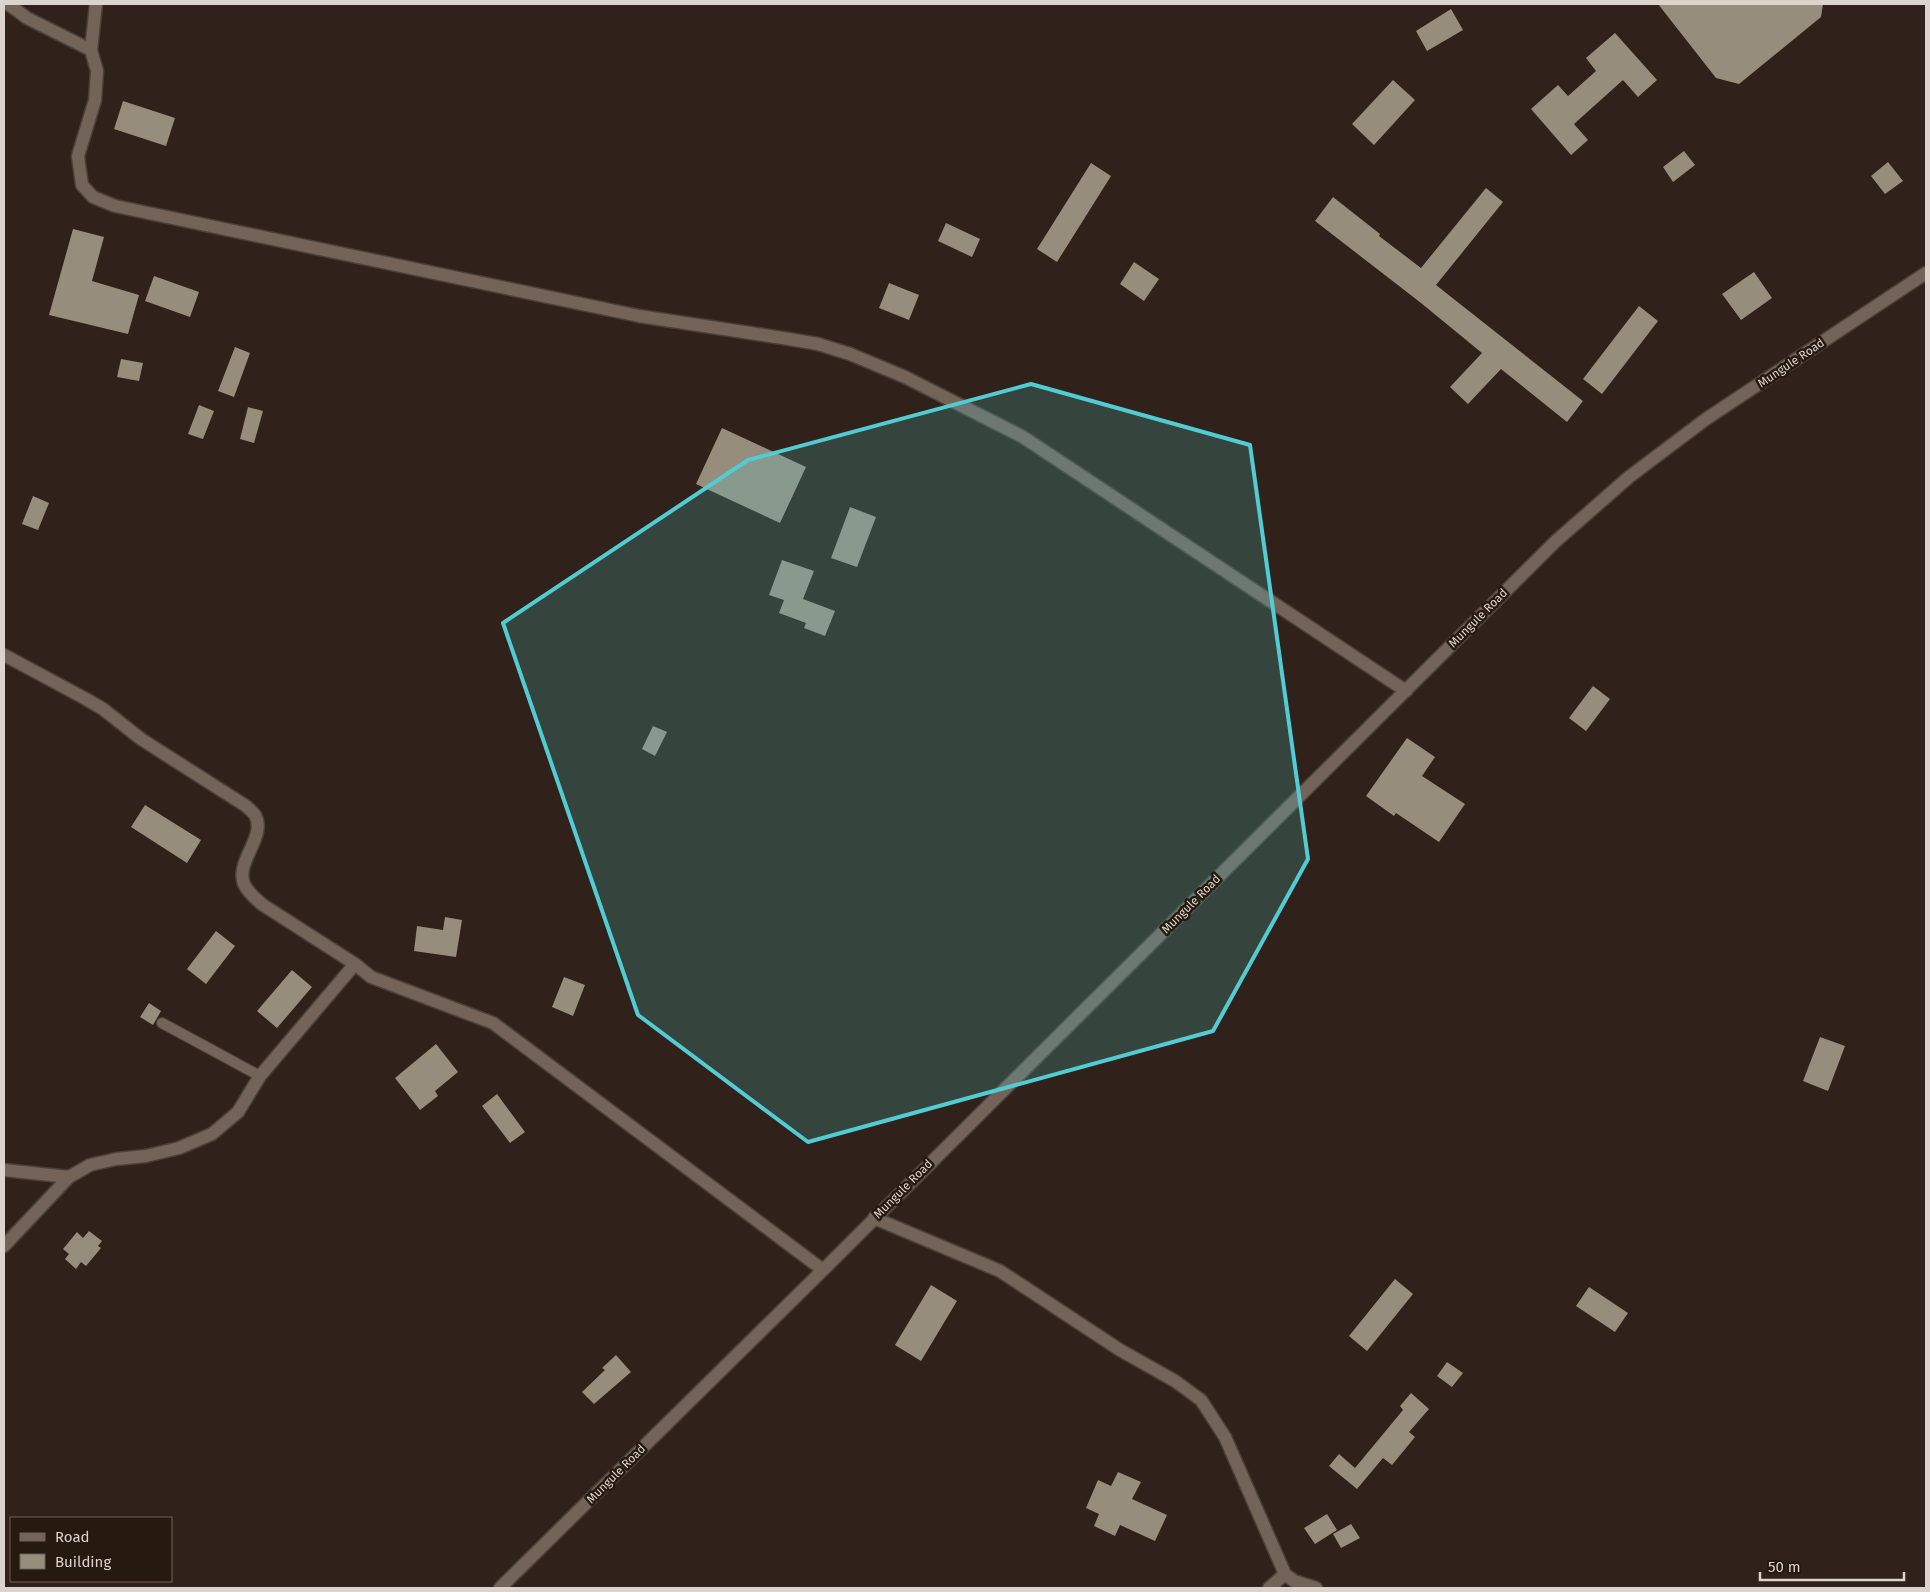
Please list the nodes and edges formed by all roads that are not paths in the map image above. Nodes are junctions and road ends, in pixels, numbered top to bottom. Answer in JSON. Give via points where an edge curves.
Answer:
{"nodes":[{"id":1,"x":8,"y":4,"type":"edge"},
{"id":2,"x":96,"y":4,"type":"edge"},
{"id":3,"x":91,"y":50,"type":"junction"},
{"id":4,"x":1926,"y":273,"type":"edge"},
{"id":5,"x":4,"y":655,"type":"edge"},
{"id":6,"x":1406,"y":691,"type":"junction"},
{"id":7,"x":355,"y":964,"type":"junction"},
{"id":8,"x":162,"y":1023,"type":"dead end"},
{"id":9,"x":260,"y":1076,"type":"junction"},
{"id":10,"x":4,"y":1170,"type":"edge"},
{"id":11,"x":68,"y":1177,"type":"junction"},
{"id":12,"x":874,"y":1218,"type":"junction"},
{"id":13,"x":4,"y":1246,"type":"edge"},
{"id":14,"x":823,"y":1270,"type":"junction"},
{"id":15,"x":1285,"y":1574,"type":"junction"},
{"id":16,"x":500,"y":1588,"type":"edge"},
{"id":17,"x":1270,"y":1588,"type":"edge"},
{"id":18,"x":1316,"y":1588,"type":"edge"}],
"edges":[{"from":1,"to":3,"type":"street","via":[[27,18]]},
{"from":2,"to":3,"type":"street"},
{"from":3,"to":6,"type":"street","via":[[97,71],[95,100],[78,156],[82,185],[93,198],[115,206],[639,316],[789,338],[850,354],[1023,437]]},
{"from":4,"to":6,"type":"street","name":"Mungule Road","via":[[1706,419],[1629,477],[1493,601]]},
{"from":5,"to":7,"type":"street","via":[[94,704],[141,739],[246,806],[254,814],[257,825],[243,869],[244,883],[250,894]]},
{"from":6,"to":12,"type":"street","name":"Mungule Road"},
{"from":7,"to":9,"type":"street"},
{"from":7,"to":14,"type":"street","via":[[371,977],[493,1023]]},
{"from":8,"to":9,"type":"lane"},
{"from":9,"to":11,"type":"street","via":[[238,1112],[212,1134],[179,1148],[90,1165]]},
{"from":10,"to":11,"type":"street"},
{"from":11,"to":13,"type":"street"},
{"from":12,"to":14,"type":"street","name":"Mungule Road"},
{"from":12,"to":15,"type":"street","via":[[1000,1271],[1201,1400],[1225,1437]]},
{"from":14,"to":16,"type":"street","name":"Mungule Road"},
{"from":15,"to":17,"type":"street"},
{"from":15,"to":18,"type":"street","via":[[1294,1581]]}]}
